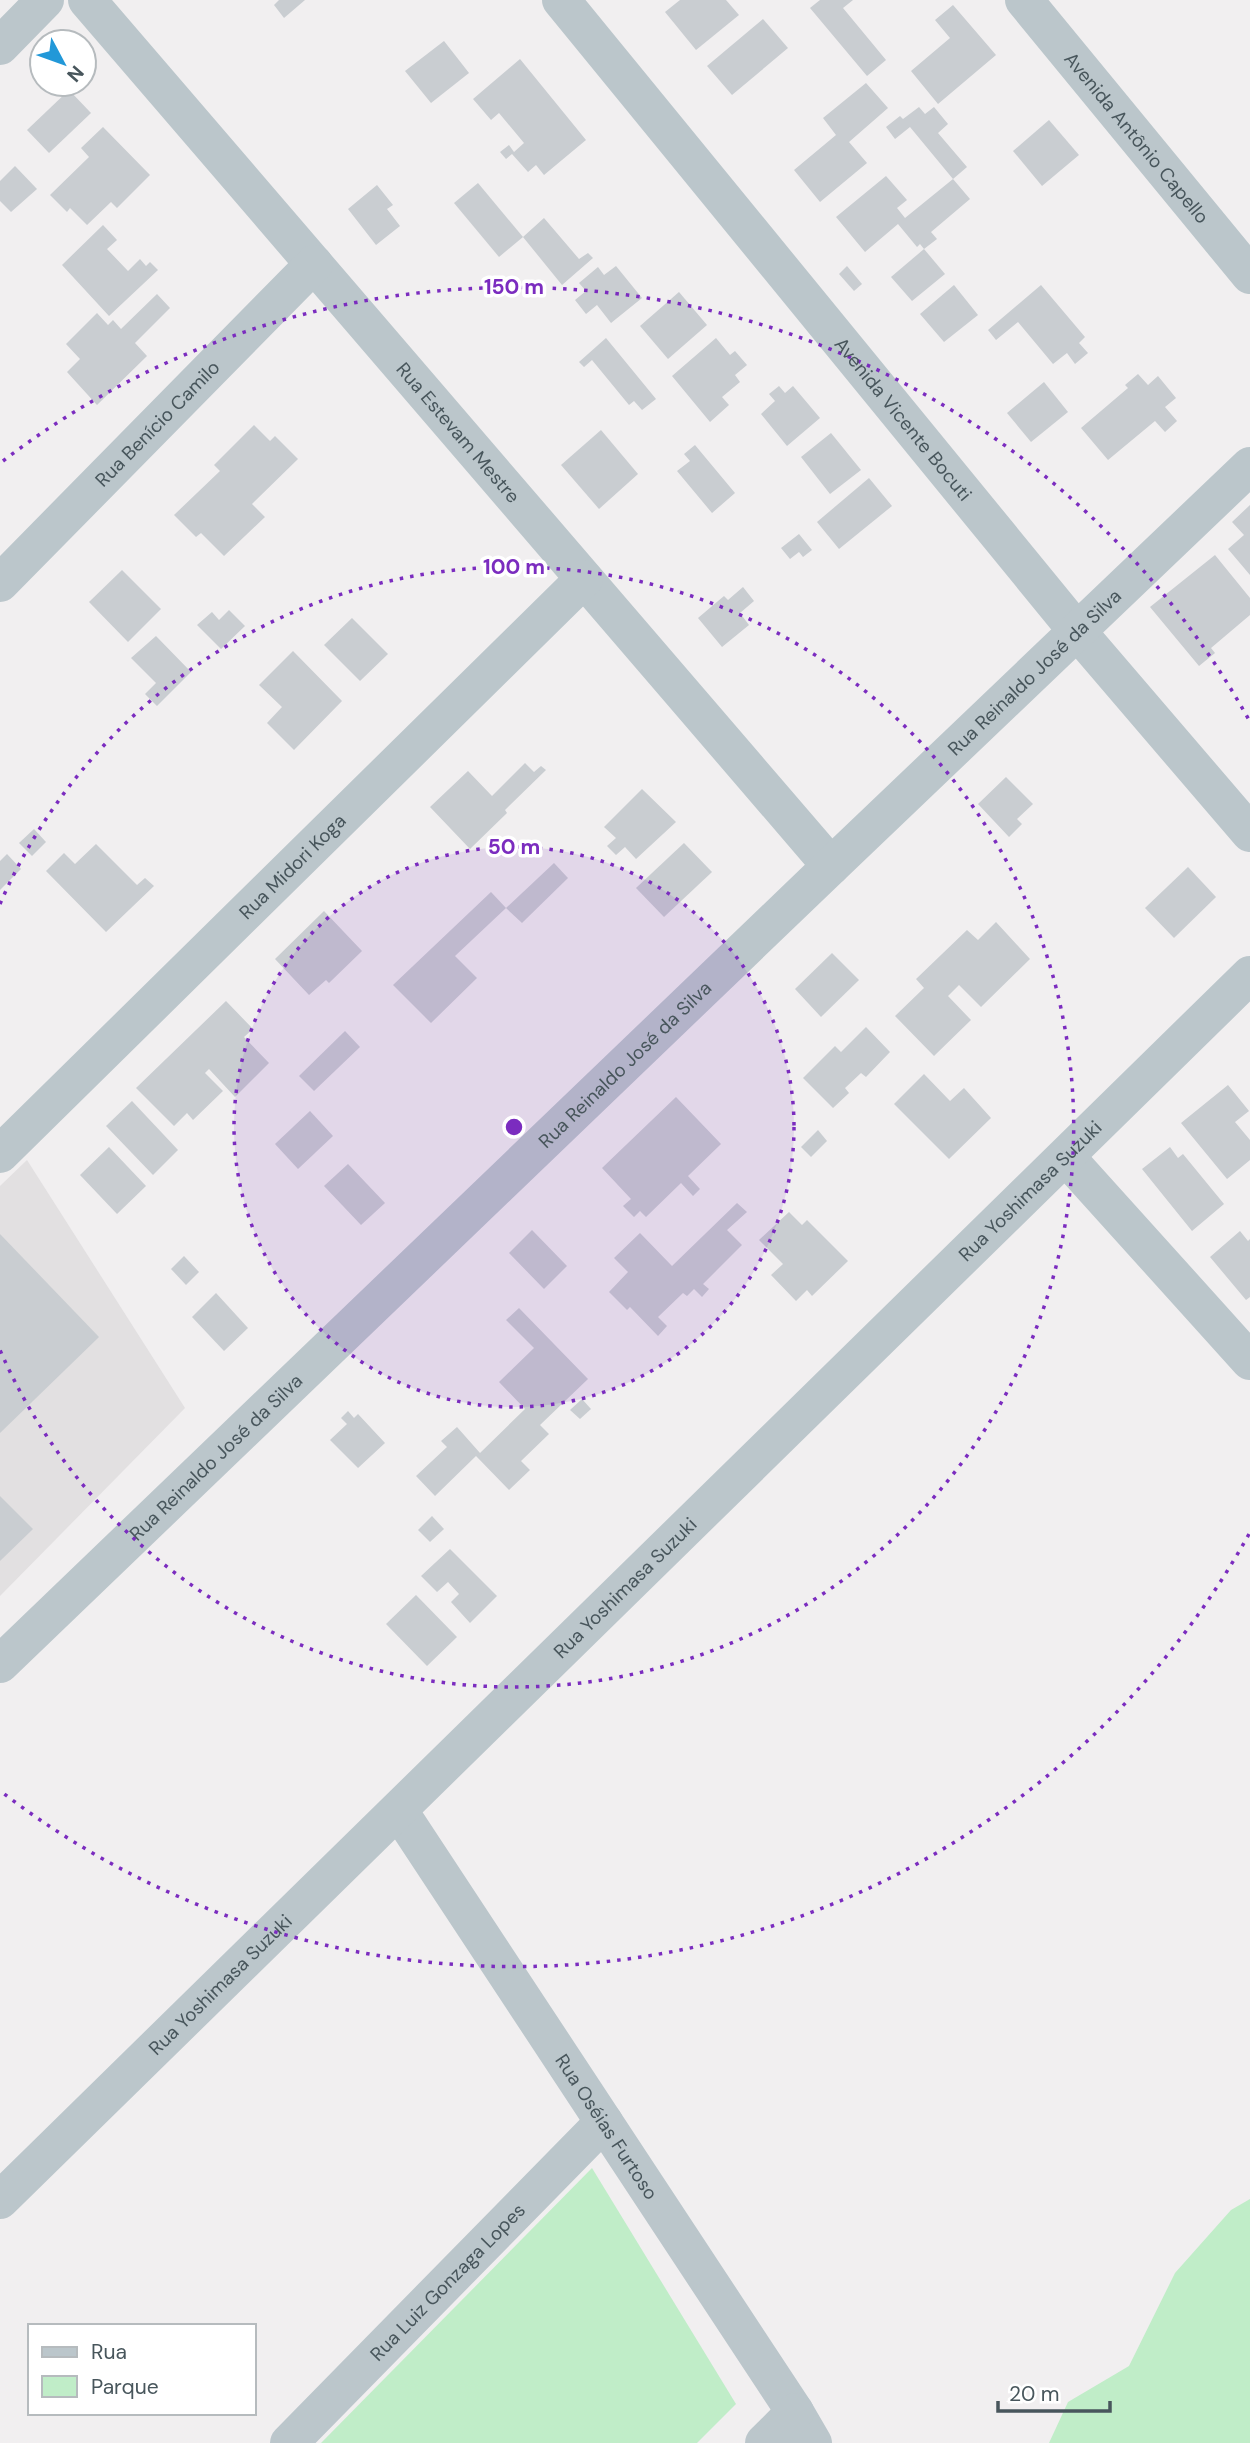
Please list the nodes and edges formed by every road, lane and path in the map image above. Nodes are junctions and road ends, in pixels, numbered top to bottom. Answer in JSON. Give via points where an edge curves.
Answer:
{"nodes":[{"id":1,"x":45,"y":0,"type":"edge"},
{"id":2,"x":87,"y":0,"type":"edge"},
{"id":3,"x":561,"y":0,"type":"edge"},
{"id":4,"x":1024,"y":0,"type":"edge"},
{"id":5,"x":0,"y":46,"type":"edge"},
{"id":6,"x":314,"y":264,"type":"junction"},
{"id":7,"x":1250,"y":275,"type":"edge"},
{"id":8,"x":1250,"y":466,"type":"edge"},
{"id":9,"x":584,"y":579,"type":"junction"},
{"id":10,"x":0,"y":583,"type":"edge"},
{"id":11,"x":1077,"y":631,"type":"junction"},
{"id":12,"x":1250,"y":833,"type":"edge"},
{"id":13,"x":831,"y":866,"type":"junction"},
{"id":14,"x":1250,"y":975,"type":"edge"},
{"id":15,"x":0,"y":1154,"type":"edge"},
{"id":16,"x":1066,"y":1157,"type":"junction"},
{"id":17,"x":1250,"y":1361,"type":"edge"},
{"id":18,"x":0,"y":1664,"type":"edge"},
{"id":19,"x":399,"y":1811,"type":"junction"},
{"id":20,"x":604,"y":2122,"type":"junction"},
{"id":21,"x":0,"y":2200,"type":"edge"},
{"id":22,"x":804,"y":2427,"type":"edge"},
{"id":23,"x":289,"y":2443,"type":"edge"},
{"id":24,"x":764,"y":2443,"type":"edge"}],
"edges":[{"from":1,"to":5,"type":"street"},
{"from":2,"to":6,"type":"street","name":"Rua Estevam Mestre"},
{"from":3,"to":11,"type":"street","name":"Avenida Vicente Bocuti"},
{"from":4,"to":7,"type":"street","name":"Avenida Antônio Capello"},
{"from":6,"to":9,"type":"street","name":"Rua Estevam Mestre"},
{"from":6,"to":10,"type":"street","name":"Rua Benício Camilo"},
{"from":8,"to":11,"type":"street","name":"Rua Reinaldo José da Silva"},
{"from":9,"to":13,"type":"street","name":"Rua Estevam Mestre"},
{"from":9,"to":15,"type":"street","name":"Rua Midori Koga"},
{"from":11,"to":12,"type":"street","name":"Avenida Vicente Bocuti"},
{"from":11,"to":13,"type":"street","name":"Rua Reinaldo José da Silva"},
{"from":13,"to":18,"type":"street","name":"Rua Reinaldo José da Silva"},
{"from":14,"to":16,"type":"street","name":"Rua Yoshimasa Suzuki"},
{"from":16,"to":17,"type":"street"},
{"from":16,"to":19,"type":"street","name":"Rua Yoshimasa Suzuki"},
{"from":19,"to":20,"type":"street","name":"Rua Oséias Furtoso"},
{"from":19,"to":21,"type":"street","name":"Rua Yoshimasa Suzuki"},
{"from":20,"to":22,"type":"street","name":"Rua Oséias Furtoso"},
{"from":20,"to":23,"type":"street","name":"Rua Luiz Gonzaga Lopes"},
{"from":22,"to":24,"type":"street"}]}
